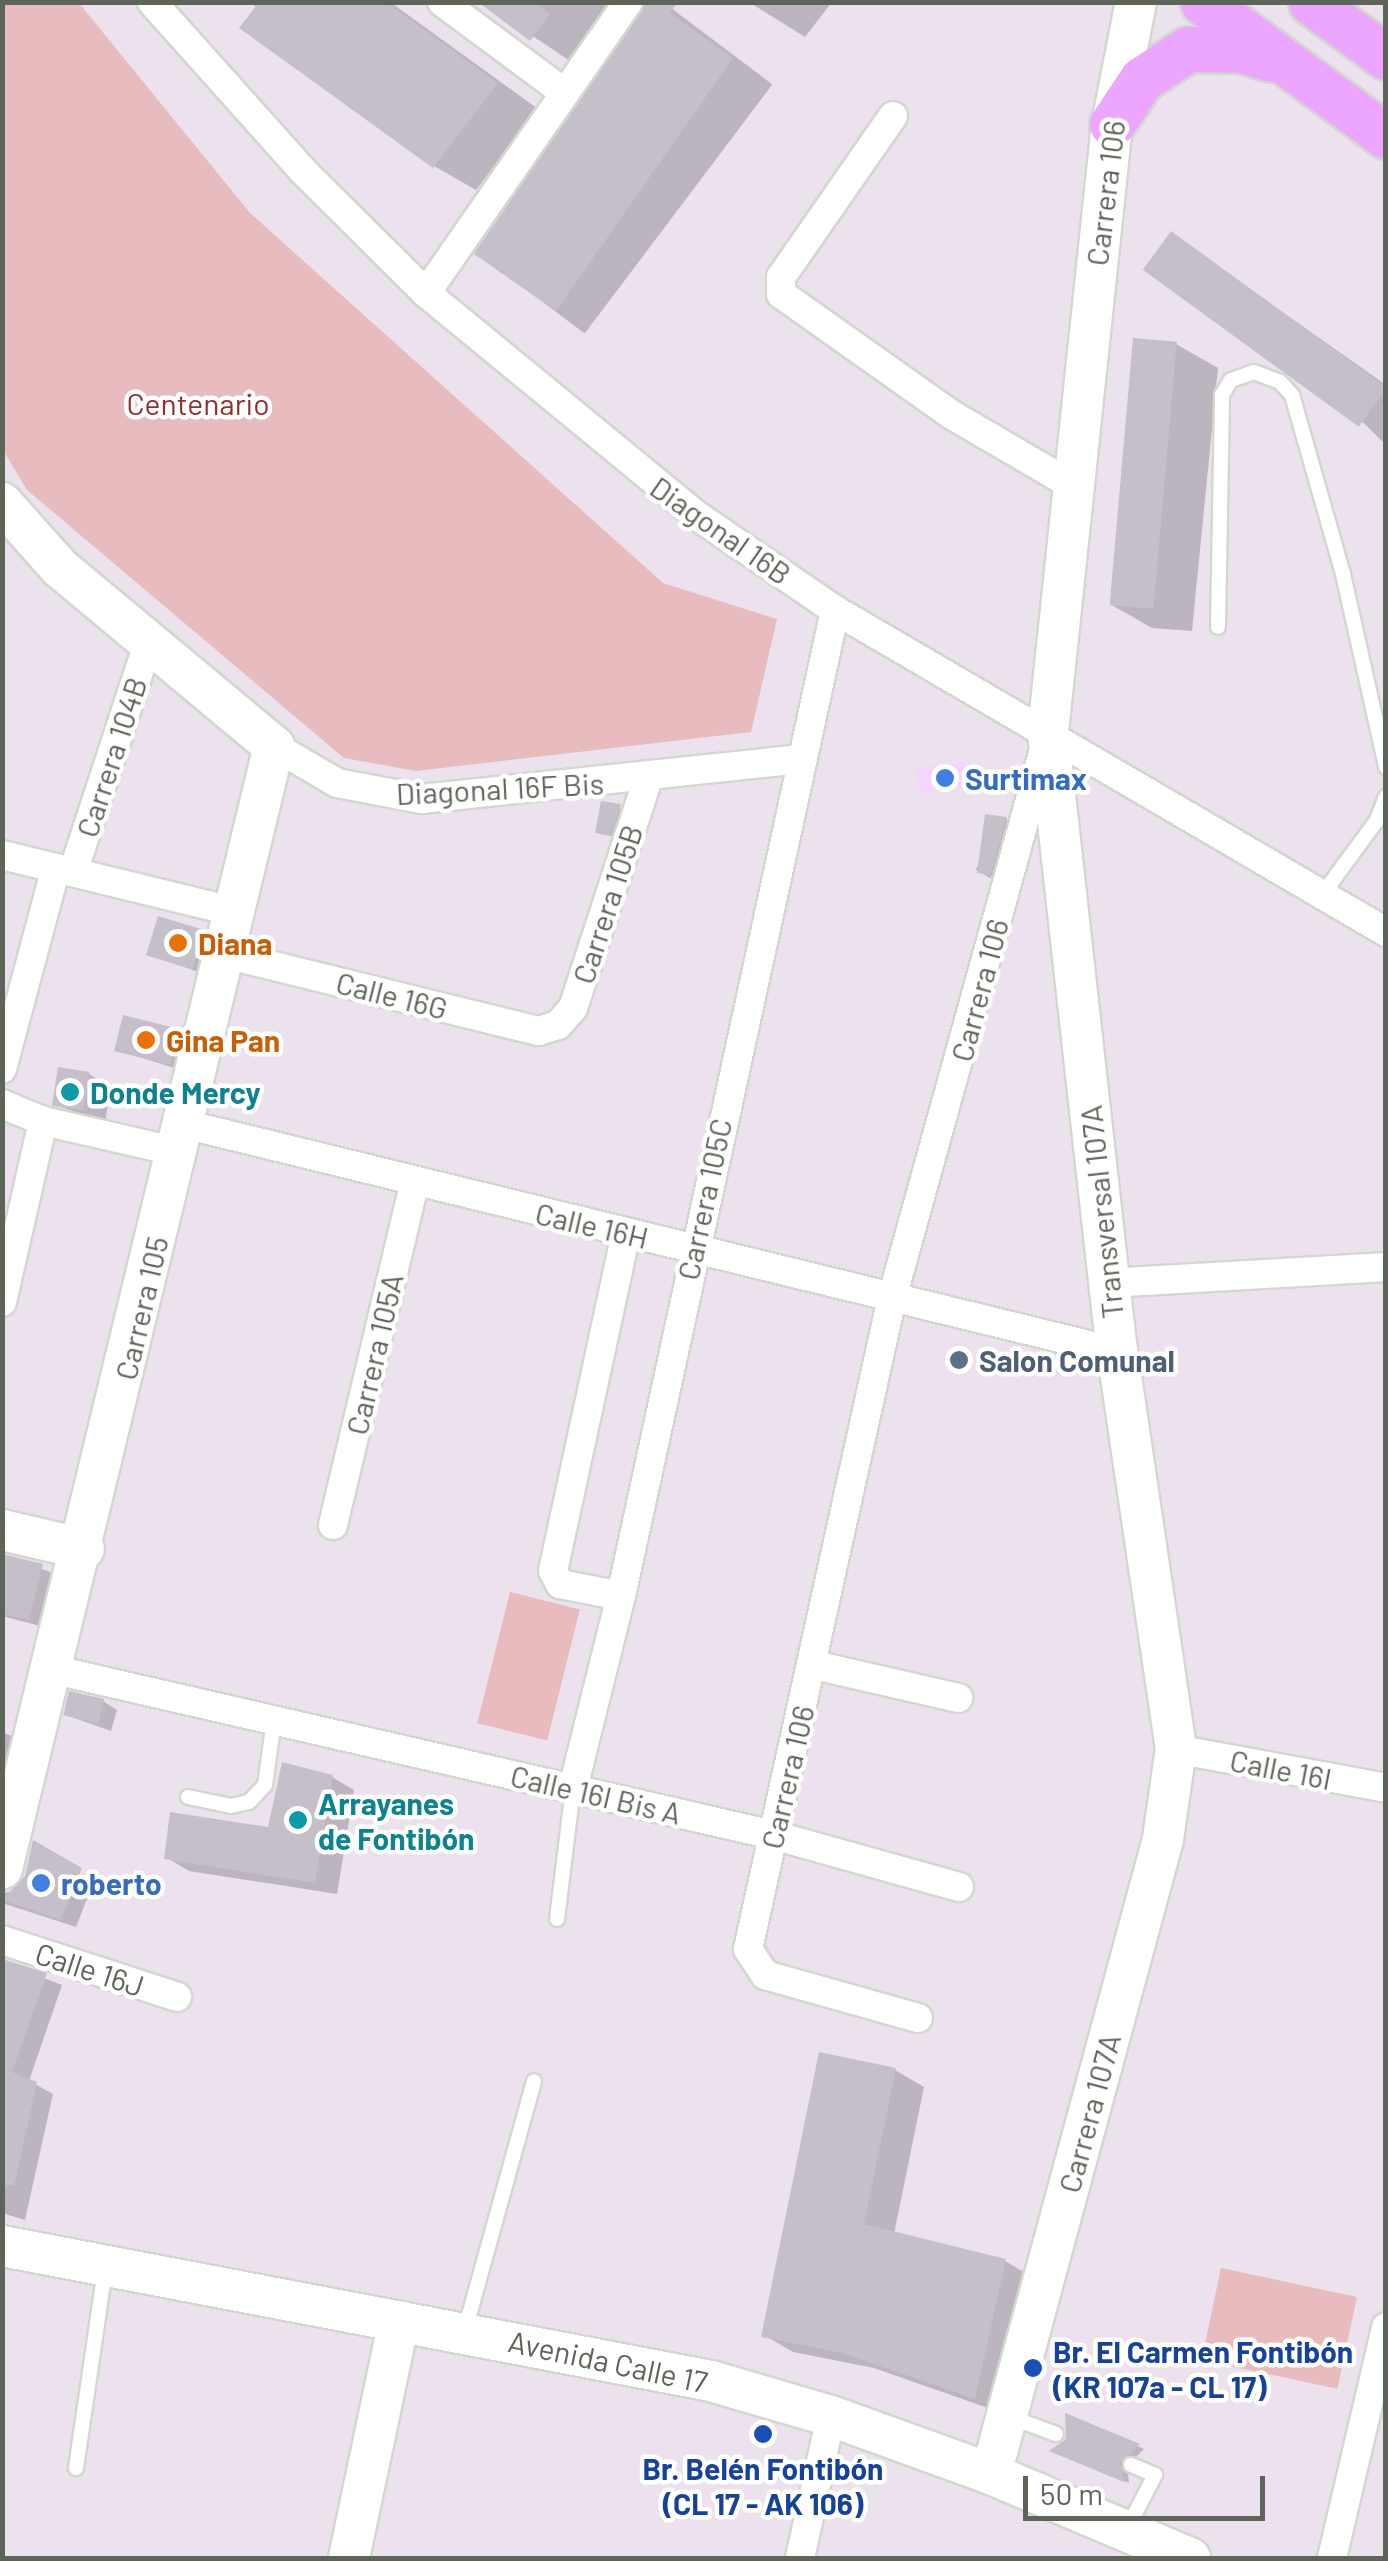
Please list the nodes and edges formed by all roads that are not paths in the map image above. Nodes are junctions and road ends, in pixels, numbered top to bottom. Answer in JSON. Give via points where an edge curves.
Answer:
{"nodes":[{"id":1,"x":152,"y":2,"type":"edge"},
{"id":2,"x":442,"y":2,"type":"edge"},
{"id":3,"x":628,"y":2,"type":"edge"},
{"id":4,"x":1136,"y":2,"type":"edge"},
{"id":5,"x":1202,"y":2,"type":"edge"},
{"id":6,"x":1311,"y":2,"type":"edge"},
{"id":7,"x":1386,"y":57,"type":"edge"},
{"id":8,"x":1286,"y":63,"type":"junction"},
{"id":9,"x":565,"y":94,"type":"junction"},
{"id":10,"x":893,"y":116,"type":"dead end"},
{"id":11,"x":1112,"y":124,"type":"junction"},
{"id":12,"x":1386,"y":136,"type":"edge"},
{"id":13,"x":426,"y":293,"type":"junction"},
{"id":14,"x":1072,"y":485,"type":"junction"},
{"id":15,"x":4,"y":510,"type":"edge"},
{"id":16,"x":835,"y":610,"type":"junction"},
{"id":17,"x":1218,"y":627,"type":"dead end"},
{"id":18,"x":149,"y":642,"type":"junction"},
{"id":19,"x":1048,"y":732,"type":"junction"},
{"id":20,"x":274,"y":746,"type":"junction"},
{"id":21,"x":802,"y":759,"type":"junction"},
{"id":22,"x":1386,"y":766,"type":"edge"},
{"id":23,"x":648,"y":778,"type":"junction"},
{"id":24,"x":1386,"y":796,"type":"edge"},
{"id":25,"x":2,"y":855,"type":"edge"},
{"id":26,"x":64,"y":870,"type":"junction"},
{"id":27,"x":1322,"y":895,"type":"junction"},
{"id":28,"x":235,"y":912,"type":"junction"},
{"id":29,"x":1386,"y":932,"type":"edge"},
{"id":30,"x":224,"y":954,"type":"junction"},
{"id":31,"x":558,"y":1025,"type":"joint"},
{"id":32,"x":2,"y":1069,"type":"edge"},
{"id":33,"x":2,"y":1104,"type":"edge"},
{"id":34,"x":43,"y":1121,"type":"junction"},
{"id":35,"x":181,"y":1138,"type":"junction"},
{"id":36,"x":414,"y":1182,"type":"junction"},
{"id":37,"x":626,"y":1233,"type":"junction"},
{"id":38,"x":692,"y":1248,"type":"junction"},
{"id":39,"x":1386,"y":1267,"type":"edge"},
{"id":40,"x":1109,"y":1283,"type":"junction"},
{"id":41,"x":892,"y":1298,"type":"junction"},
{"id":42,"x":2,"y":1302,"type":"edge"},
{"id":43,"x":1117,"y":1352,"type":"junction"},
{"id":44,"x":333,"y":1526,"type":"dead end"},
{"id":45,"x":2,"y":1530,"type":"edge"},
{"id":46,"x":84,"y":1549,"type":"junction"},
{"id":47,"x":621,"y":1596,"type":"junction"},
{"id":48,"x":814,"y":1665,"type":"junction"},
{"id":49,"x":56,"y":1670,"type":"junction"},
{"id":50,"x":958,"y":1698,"type":"dead end"},
{"id":51,"x":274,"y":1720,"type":"junction"},
{"id":52,"x":1176,"y":1749,"type":"junction"},
{"id":53,"x":16,"y":1772,"type":"edge"},
{"id":54,"x":572,"y":1788,"type":"junction"},
{"id":55,"x":1386,"y":1788,"type":"edge"},
{"id":56,"x":188,"y":1798,"type":"dead end"},
{"id":57,"x":774,"y":1835,"type":"junction"},
{"id":58,"x":2,"y":1869,"type":"edge"},
{"id":59,"x":958,"y":1887,"type":"dead end"},
{"id":60,"x":557,"y":1919,"type":"dead end"},
{"id":61,"x":2,"y":1940,"type":"edge"},
{"id":62,"x":177,"y":1997,"type":"dead end"},
{"id":63,"x":918,"y":2018,"type":"dead end"},
{"id":64,"x":534,"y":2080,"type":"dead end"},
{"id":65,"x":2,"y":2246,"type":"edge"},
{"id":66,"x":105,"y":2269,"type":"junction"},
{"id":67,"x":399,"y":2321,"type":"junction"},
{"id":68,"x":1386,"y":2327,"type":"edge"},
{"id":69,"x":464,"y":2332,"type":"junction"},
{"id":70,"x":832,"y":2416,"type":"junction"},
{"id":71,"x":1006,"y":2416,"type":"junction"},
{"id":72,"x":1056,"y":2434,"type":"dead end"},
{"id":73,"x":1374,"y":2447,"type":"edge"},
{"id":74,"x":1130,"y":2466,"type":"dead end"},
{"id":75,"x":76,"y":2468,"type":"dead end"},
{"id":76,"x":991,"y":2474,"type":"junction"},
{"id":77,"x":1126,"y":2532,"type":"junction"},
{"id":78,"x":349,"y":2558,"type":"edge"},
{"id":79,"x":800,"y":2558,"type":"edge"},
{"id":80,"x":1190,"y":2558,"type":"edge"},
{"id":81,"x":1332,"y":2558,"type":"edge"}],
"edges":[{"from":1,"to":13,"type":"street","name":"Diagonal 16B","via":[[302,170]]},
{"from":2,"to":9,"type":"street"},
{"from":3,"to":9,"type":"street"},
{"from":4,"to":11,"type":"street","name":"Carrera 106"},
{"from":5,"to":8,"type":"main road"},
{"from":6,"to":7,"type":"main road"},
{"from":8,"to":11,"type":"main road","via":[[1240,50],[1188,49],[1142,79]]},
{"from":8,"to":12,"type":"main road"},
{"from":9,"to":13,"type":"street"},
{"from":10,"to":14,"type":"street","via":[[782,277],[781,294],[952,415]]},
{"from":11,"to":14,"type":"street","name":"Carrera 106"},
{"from":13,"to":16,"type":"street","name":"Diagonal 16B","via":[[594,437]]},
{"from":14,"to":19,"type":"street","name":"Carrera 106"},
{"from":15,"to":18,"type":"street","name":"Diagonal 16F Bis","via":[[60,568]]},
{"from":16,"to":19,"type":"street","name":"Diagonal 16B"},
{"from":16,"to":21,"type":"street","name":"Carrera 105C"},
{"from":17,"to":22,"type":"lane","via":[[1222,396],[1232,380],[1254,372],[1292,395],[1344,574]]},
{"from":18,"to":20,"type":"street","name":"Diagonal 16F Bis"},
{"from":18,"to":26,"type":"street","name":"Carrera 104B"},
{"from":19,"to":27,"type":"street","name":"Diagonal 16B"},
{"from":19,"to":40,"type":"street","name":"Transversal 107A"},
{"from":19,"to":41,"type":"street","name":"Carrera 106"},
{"from":20,"to":23,"type":"street","name":"Diagonal 16F Bis","via":[[337,783],[421,799]]},
{"from":20,"to":28,"type":"street","name":"Carrera 105"},
{"from":21,"to":23,"type":"street","name":"Diagonal 16F Bis"},
{"from":21,"to":38,"type":"street","name":"Carrera 105C"},
{"from":23,"to":31,"type":"street","name":"Carrera 105B","via":[[574,1008]]},
{"from":24,"to":27,"type":"lane","via":[[1378,820]]},
{"from":25,"to":26,"type":"street"},
{"from":26,"to":28,"type":"street"},
{"from":26,"to":32,"type":"street","name":"Carrera 104B"},
{"from":27,"to":29,"type":"street","name":"Diagonal 16B"},
{"from":28,"to":30,"type":"street","name":"Carrera 105"},
{"from":30,"to":31,"type":"street","name":"Calle 16G","via":[[539,1031]]},
{"from":30,"to":35,"type":"street","name":"Carrera 105"},
{"from":33,"to":34,"type":"street","name":"Calle 16H"},
{"from":34,"to":35,"type":"street","name":"Calle 16H"},
{"from":34,"to":42,"type":"street"},
{"from":35,"to":36,"type":"street","name":"Calle 16H"},
{"from":35,"to":46,"type":"street","name":"Carrera 105"},
{"from":36,"to":37,"type":"street","name":"Calle 16H"},
{"from":36,"to":44,"type":"street","name":"Carrera 105A"},
{"from":37,"to":38,"type":"street","name":"Calle 16H"},
{"from":37,"to":47,"type":"street","via":[[556,1579]]},
{"from":38,"to":41,"type":"street","name":"Calle 16H"},
{"from":38,"to":47,"type":"street","name":"Carrera 105C"},
{"from":39,"to":40,"type":"street"},
{"from":40,"to":43,"type":"street","name":"Transversal 107A"},
{"from":41,"to":43,"type":"street","name":"Calle 16H"},
{"from":41,"to":48,"type":"street","name":"Carrera 106"},
{"from":43,"to":52,"type":"street","name":"Transversal 107A"},
{"from":45,"to":46,"type":"street"},
{"from":46,"to":49,"type":"street","name":"Carrera 105"},
{"from":47,"to":54,"type":"street","name":"Carrera 105C"},
{"from":48,"to":50,"type":"street"},
{"from":48,"to":57,"type":"street","name":"Carrera 106"},
{"from":49,"to":51,"type":"street","name":"Calle 16I Bis A"},
{"from":49,"to":53,"type":"street","name":"Carrera 105"},
{"from":51,"to":54,"type":"street","name":"Calle 16I Bis A"},
{"from":51,"to":56,"type":"lane","via":[[265,1784],[249,1802],[231,1806]]},
{"from":52,"to":55,"type":"street","name":"Calle 16I"},
{"from":52,"to":71,"type":"street","name":"Carrera 107A","via":[[1164,1839]]},
{"from":53,"to":58,"type":"street","name":"Carrera 105"},
{"from":54,"to":57,"type":"street","name":"Calle 16I Bis A"},
{"from":54,"to":60,"type":"lane"},
{"from":57,"to":59,"type":"street","name":"Calle 16I Bis A"},
{"from":57,"to":63,"type":"street","name":"Carrera 106","via":[[748,1949],[754,1964],[765,1974]]},
{"from":61,"to":62,"type":"street","name":"Calle 16J"},
{"from":64,"to":69,"type":"lane"},
{"from":65,"to":66,"type":"street","name":"Avenida Calle 17"},
{"from":66,"to":67,"type":"street","name":"Avenida Calle 17"},
{"from":66,"to":75,"type":"lane"},
{"from":67,"to":69,"type":"street","name":"Avenida Calle 17"},
{"from":67,"to":78,"type":"street"},
{"from":68,"to":73,"type":"street"},
{"from":69,"to":70,"type":"street","name":"Avenida Calle 17","via":[[638,2363]]},
{"from":70,"to":76,"type":"street","name":"Avenida Calle 17"},
{"from":70,"to":79,"type":"street"},
{"from":71,"to":72,"type":"lane"},
{"from":71,"to":76,"type":"street","name":"Carrera 107A"},
{"from":73,"to":81,"type":"street"},
{"from":74,"to":77,"type":"lane","via":[[1155,2474]]},
{"from":76,"to":77,"type":"street","name":"Avenida Calle 17"},
{"from":77,"to":80,"type":"street","name":"Avenida Calle 17"}]}
